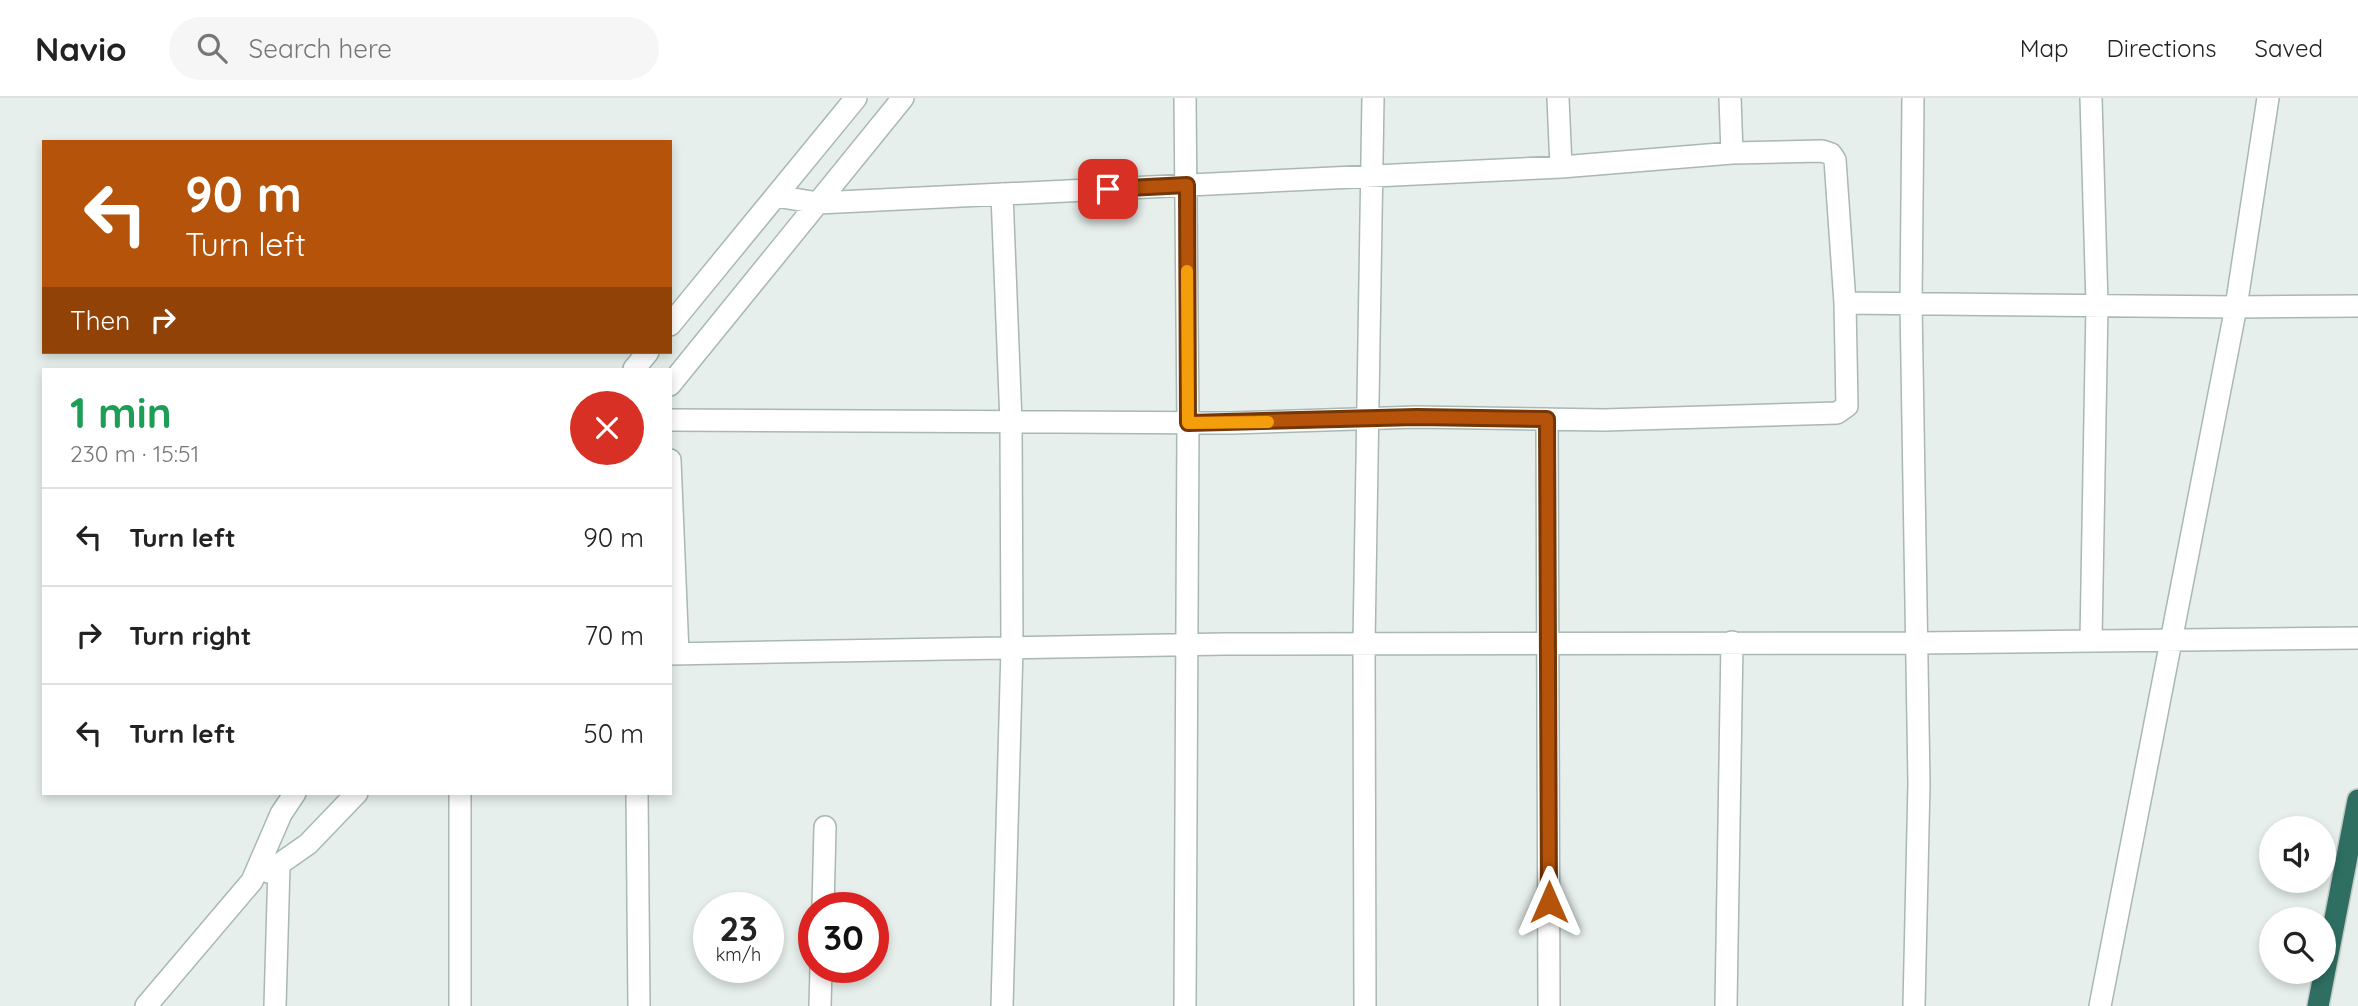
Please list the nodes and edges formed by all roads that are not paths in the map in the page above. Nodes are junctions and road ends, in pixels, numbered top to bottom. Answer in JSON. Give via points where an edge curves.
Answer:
{"nodes":[{"id":1,"x":856,"y":98,"type":"edge"},
{"id":2,"x":904,"y":98,"type":"edge"},
{"id":3,"x":1185,"y":98,"type":"edge"},
{"id":4,"x":1373,"y":98,"type":"edge"},
{"id":5,"x":1559,"y":98,"type":"edge"},
{"id":6,"x":1730,"y":98,"type":"edge"},
{"id":7,"x":1913,"y":98,"type":"edge"},
{"id":8,"x":2091,"y":98,"type":"edge"},
{"id":9,"x":2268,"y":98,"type":"edge"},
{"id":10,"x":1732,"y":153,"type":"junction"},
{"id":11,"x":1561,"y":167,"type":"junction"},
{"id":12,"x":1372,"y":176,"type":"junction"},
{"id":13,"x":1187,"y":185,"type":"junction"},
{"id":14,"x":1002,"y":194,"type":"junction"},
{"id":15,"x":776,"y":196,"type":"junction"},
{"id":16,"x":818,"y":203,"type":"junction"},
{"id":17,"x":1845,"y":303,"type":"junction"},
{"id":18,"x":1911,"y":304,"type":"junction"},
{"id":19,"x":2097,"y":306,"type":"junction"},
{"id":20,"x":2358,"y":306,"type":"edge"},
{"id":21,"x":2236,"y":307,"type":"junction"},
{"id":22,"x":672,"y":323,"type":"edge"},
{"id":23,"x":646,"y":354,"type":"edge"},
{"id":24,"x":635,"y":368,"type":"edge"},
{"id":25,"x":672,"y":384,"type":"edge"},
{"id":26,"x":1366,"y":419,"type":"junction"},
{"id":27,"x":1547,"y":419,"type":"junction"},
{"id":28,"x":672,"y":420,"type":"edge"},
{"id":29,"x":1010,"y":423,"type":"junction"},
{"id":30,"x":1188,"y":423,"type":"junction"},
{"id":31,"x":672,"y":557,"type":"edge"},
{"id":32,"x":2358,"y":638,"type":"edge"},
{"id":33,"x":2091,"y":640,"type":"junction"},
{"id":34,"x":2173,"y":640,"type":"junction"},
{"id":35,"x":1549,"y":642,"type":"junction"},
{"id":36,"x":1732,"y":642,"type":"junction"},
{"id":37,"x":1364,"y":643,"type":"junction"},
{"id":38,"x":1917,"y":643,"type":"junction"},
{"id":39,"x":1186,"y":645,"type":"junction"},
{"id":40,"x":1012,"y":648,"type":"junction"},
{"id":41,"x":674,"y":654,"type":"edge"},
{"id":42,"x":294,"y":795,"type":"edge"},
{"id":43,"x":355,"y":795,"type":"edge"},
{"id":44,"x":460,"y":795,"type":"edge"},
{"id":45,"x":637,"y":795,"type":"edge"},
{"id":46,"x":2358,"y":800,"type":"edge"},
{"id":47,"x":825,"y":827,"type":"dead end"},
{"id":48,"x":279,"y":866,"type":"junction"},
{"id":49,"x":252,"y":881,"type":"junction"},
{"id":50,"x":823,"y":892,"type":"edge"},
{"id":51,"x":821,"y":983,"type":"edge"},
{"id":52,"x":146,"y":1006,"type":"edge"},
{"id":53,"x":275,"y":1006,"type":"edge"},
{"id":54,"x":460,"y":1006,"type":"edge"},
{"id":55,"x":639,"y":1006,"type":"edge"},
{"id":56,"x":820,"y":1006,"type":"edge"},
{"id":57,"x":1002,"y":1006,"type":"edge"},
{"id":58,"x":1185,"y":1006,"type":"edge"},
{"id":59,"x":1365,"y":1006,"type":"edge"},
{"id":60,"x":1549,"y":1006,"type":"edge"},
{"id":61,"x":1726,"y":1006,"type":"edge"},
{"id":62,"x":1914,"y":1006,"type":"edge"},
{"id":63,"x":2100,"y":1006,"type":"edge"},
{"id":64,"x":2318,"y":1006,"type":"edge"}],
"edges":[{"from":1,"to":15,"type":"street"},
{"from":2,"to":16,"type":"street"},
{"from":3,"to":13,"type":"street"},
{"from":4,"to":12,"type":"street"},
{"from":5,"to":11,"type":"street"},
{"from":6,"to":10,"type":"street"},
{"from":7,"to":18,"type":"street"},
{"from":8,"to":19,"type":"street"},
{"from":9,"to":21,"type":"street"},
{"from":10,"to":11,"type":"street"},
{"from":10,"to":17,"type":"street","via":[[1831,154]]},
{"from":11,"to":12,"type":"street"},
{"from":12,"to":13,"type":"street"},
{"from":12,"to":26,"type":"street"},
{"from":13,"to":14,"type":"street"},
{"from":13,"to":30,"type":"street"},
{"from":14,"to":16,"type":"street"},
{"from":14,"to":29,"type":"street"},
{"from":15,"to":16,"type":"street"},
{"from":15,"to":22,"type":"street"},
{"from":16,"to":25,"type":"street"},
{"from":17,"to":18,"type":"street"},
{"from":17,"to":27,"type":"street","via":[[1847,406],[1837,413]]},
{"from":18,"to":19,"type":"street"},
{"from":18,"to":38,"type":"street"},
{"from":19,"to":21,"type":"street"},
{"from":19,"to":33,"type":"street"},
{"from":20,"to":21,"type":"street"},
{"from":21,"to":34,"type":"street"},
{"from":23,"to":24,"type":"street"},
{"from":26,"to":27,"type":"street"},
{"from":26,"to":30,"type":"street"},
{"from":26,"to":37,"type":"street"},
{"from":27,"to":35,"type":"street"},
{"from":28,"to":29,"type":"street"},
{"from":29,"to":30,"type":"street"},
{"from":29,"to":40,"type":"street"},
{"from":30,"to":39,"type":"street"},
{"from":31,"to":41,"type":"street"},
{"from":32,"to":34,"type":"street"},
{"from":33,"to":34,"type":"street"},
{"from":33,"to":38,"type":"street"},
{"from":34,"to":63,"type":"street"},
{"from":35,"to":36,"type":"street"},
{"from":35,"to":37,"type":"street"},
{"from":35,"to":60,"type":"street"},
{"from":36,"to":38,"type":"street"},
{"from":36,"to":61,"type":"street"},
{"from":37,"to":39,"type":"street"},
{"from":37,"to":59,"type":"street"},
{"from":38,"to":62,"type":"street"},
{"from":39,"to":40,"type":"street"},
{"from":39,"to":58,"type":"street"},
{"from":40,"to":41,"type":"street"},
{"from":40,"to":57,"type":"street"},
{"from":42,"to":49,"type":"street"},
{"from":43,"to":48,"type":"street","via":[[308,844]]},
{"from":44,"to":54,"type":"street"},
{"from":45,"to":55,"type":"street"},
{"from":46,"to":64,"type":"highway"},
{"from":47,"to":50,"type":"street"},
{"from":48,"to":49,"type":"street"},
{"from":48,"to":53,"type":"street"},
{"from":49,"to":52,"type":"street"},
{"from":51,"to":56,"type":"street"}]}
